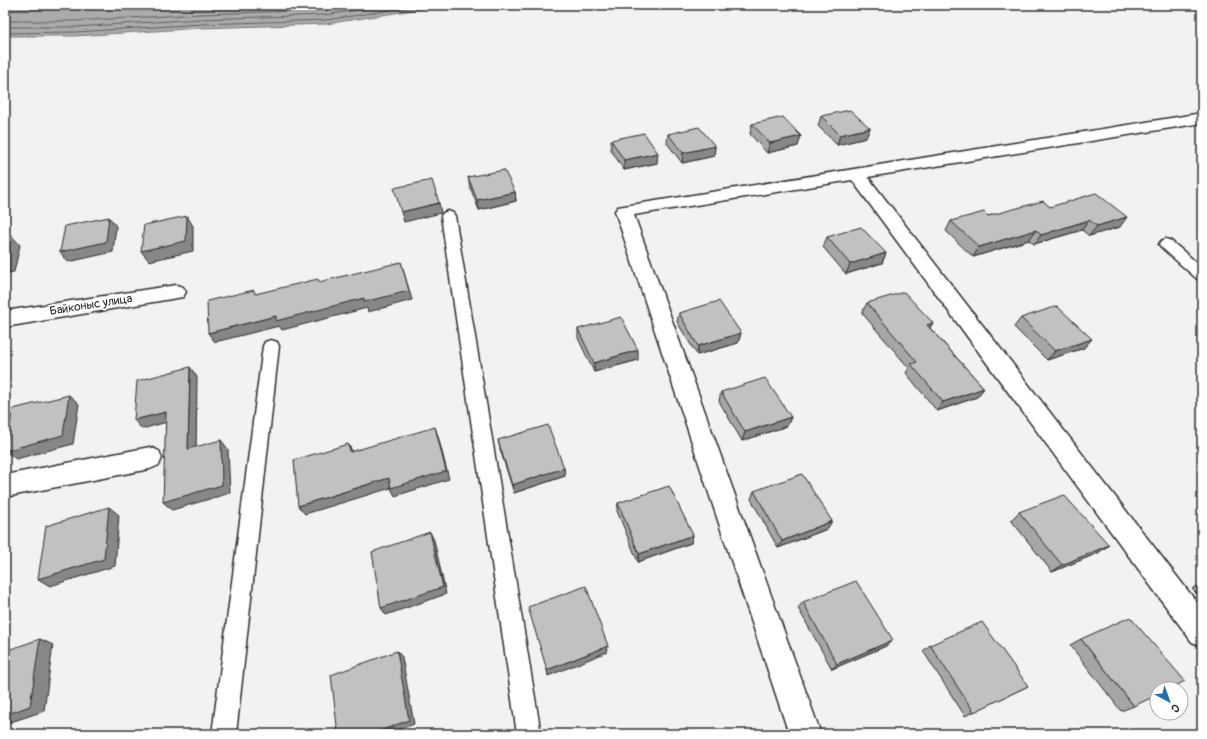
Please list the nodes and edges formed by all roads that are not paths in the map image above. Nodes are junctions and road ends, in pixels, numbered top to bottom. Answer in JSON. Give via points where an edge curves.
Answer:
{"nodes":[{"id":1,"x":1202,"y":118,"type":"edge"},
{"id":2,"x":857,"y":174,"type":"junction"},
{"id":3,"x":448,"y":216,"type":"dead end"},
{"id":4,"x":1166,"y":244,"type":"dead end"},
{"id":5,"x":1202,"y":275,"type":"edge"},
{"id":6,"x":176,"y":292,"type":"dead end"},
{"id":7,"x":5,"y":319,"type":"edge"},
{"id":8,"x":271,"y":346,"type":"dead end"},
{"id":9,"x":150,"y":458,"type":"dead end"},
{"id":10,"x":5,"y":486,"type":"edge"},
{"id":11,"x":1202,"y":632,"type":"edge"},
{"id":12,"x":224,"y":734,"type":"edge"},
{"id":13,"x":529,"y":734,"type":"edge"},
{"id":14,"x":806,"y":734,"type":"edge"}],
"edges":[{"from":1,"to":2,"type":"street"},
{"from":2,"to":11,"type":"street"},
{"from":2,"to":14,"type":"street","via":[[624,211]]},
{"from":3,"to":13,"type":"lane"},
{"from":4,"to":5,"type":"lane"},
{"from":6,"to":7,"type":"street","name":"Байконыс улица"},
{"from":8,"to":12,"type":"lane"},
{"from":9,"to":10,"type":"street"}]}
